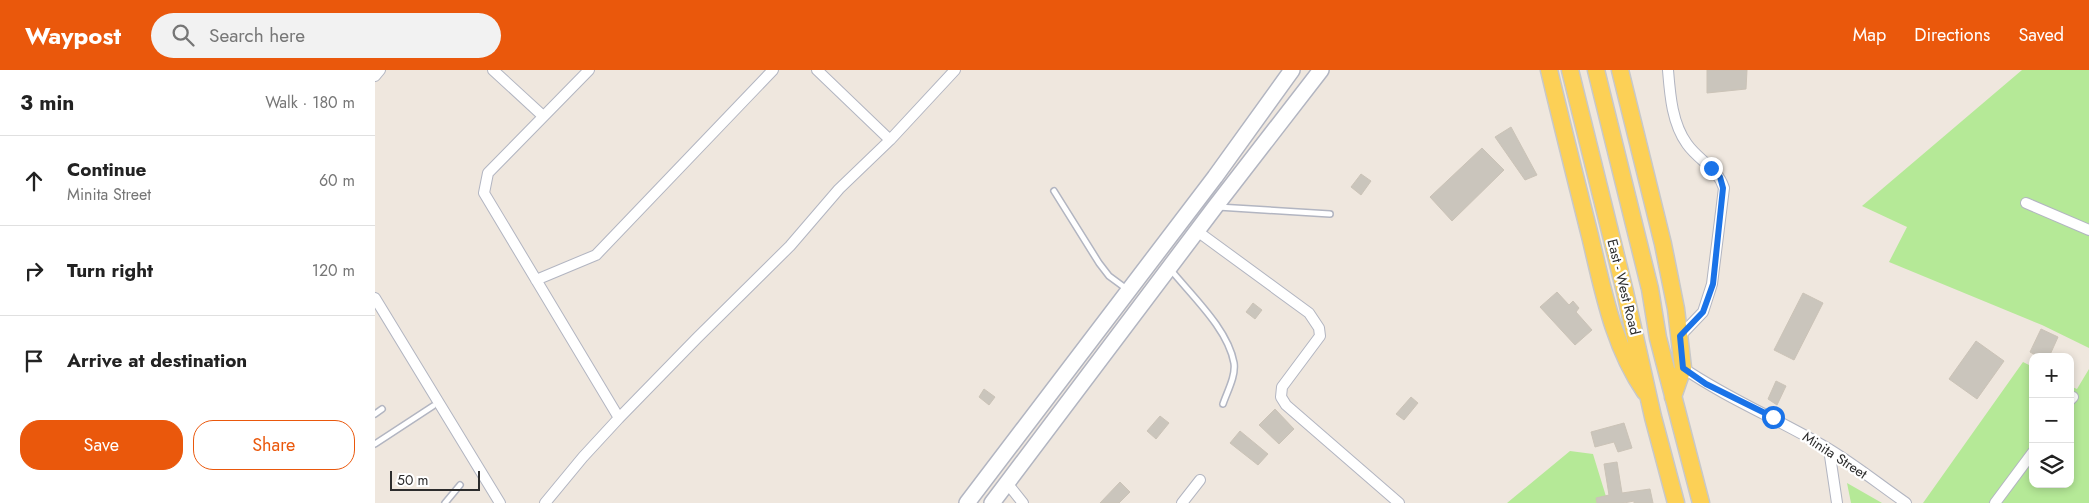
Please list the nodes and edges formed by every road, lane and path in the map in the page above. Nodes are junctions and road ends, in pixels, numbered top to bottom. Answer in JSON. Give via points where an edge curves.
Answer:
{"nodes":[{"id":1,"x":380,"y":70,"type":"edge"},
{"id":2,"x":493,"y":70,"type":"edge"},
{"id":3,"x":589,"y":70,"type":"edge"},
{"id":4,"x":773,"y":70,"type":"edge"},
{"id":5,"x":817,"y":70,"type":"edge"},
{"id":6,"x":955,"y":70,"type":"edge"},
{"id":7,"x":1292,"y":70,"type":"edge"},
{"id":8,"x":1321,"y":70,"type":"edge"},
{"id":9,"x":1549,"y":70,"type":"edge"},
{"id":10,"x":1570,"y":70,"type":"edge"},
{"id":11,"x":1596,"y":70,"type":"edge"},
{"id":12,"x":1620,"y":70,"type":"edge"},
{"id":13,"x":1668,"y":70,"type":"edge"},
{"id":14,"x":375,"y":76,"type":"edge"},
{"id":15,"x":543,"y":116,"type":"junction"},
{"id":16,"x":890,"y":140,"type":"junction"},
{"id":17,"x":1054,"y":191,"type":"dead end"},
{"id":18,"x":2026,"y":203,"type":"dead end"},
{"id":19,"x":1215,"y":207,"type":"junction"},
{"id":20,"x":1330,"y":214,"type":"dead end"},
{"id":21,"x":2089,"y":230,"type":"edge"},
{"id":22,"x":1197,"y":231,"type":"junction"},
{"id":23,"x":1169,"y":268,"type":"junction"},
{"id":24,"x":535,"y":280,"type":"junction"},
{"id":25,"x":1128,"y":290,"type":"junction"},
{"id":26,"x":375,"y":298,"type":"edge"},
{"id":27,"x":1680,"y":336,"type":"junction"},
{"id":28,"x":1683,"y":368,"type":"junction"},
{"id":29,"x":1673,"y":397,"type":"junction"},
{"id":30,"x":1649,"y":400,"type":"junction"},
{"id":31,"x":1223,"y":404,"type":"dead end"},
{"id":32,"x":433,"y":406,"type":"dead end"},
{"id":33,"x":382,"y":409,"type":"dead end"},
{"id":34,"x":375,"y":414,"type":"edge"},
{"id":35,"x":619,"y":418,"type":"junction"},
{"id":36,"x":375,"y":444,"type":"edge"},
{"id":37,"x":1829,"y":449,"type":"junction"},
{"id":38,"x":2029,"y":457,"type":"edge"},
{"id":39,"x":1200,"y":480,"type":"dead end"},
{"id":40,"x":1007,"y":483,"type":"junction"},
{"id":41,"x":460,"y":485,"type":"dead end"},
{"id":42,"x":445,"y":503,"type":"edge"},
{"id":43,"x":500,"y":503,"type":"edge"},
{"id":44,"x":545,"y":503,"type":"edge"},
{"id":45,"x":967,"y":503,"type":"edge"},
{"id":46,"x":992,"y":503,"type":"edge"},
{"id":47,"x":1023,"y":503,"type":"edge"},
{"id":48,"x":1181,"y":503,"type":"edge"},
{"id":49,"x":1399,"y":503,"type":"edge"},
{"id":50,"x":1677,"y":503,"type":"edge"},
{"id":51,"x":1701,"y":503,"type":"edge"},
{"id":52,"x":1837,"y":503,"type":"edge"},
{"id":53,"x":1906,"y":503,"type":"edge"},
{"id":54,"x":1995,"y":503,"type":"edge"}],
"edges":[{"from":1,"to":14,"type":"street"},
{"from":2,"to":15,"type":"street"},
{"from":3,"to":15,"type":"street"},
{"from":4,"to":24,"type":"street","via":[[595,255]]},
{"from":5,"to":16,"type":"street"},
{"from":6,"to":16,"type":"street"},
{"from":7,"to":25,"type":"main road"},
{"from":8,"to":19,"type":"main road"},
{"from":9,"to":30,"type":"main road","via":[[1608,309],[1621,349]]},
{"from":10,"to":30,"type":"main road","name":"East - West Road"},
{"from":11,"to":29,"type":"main road","name":"East - West Road","via":[[1651,289],[1658,338]]},
{"from":12,"to":27,"type":"main road","via":[[1663,244]]},
{"from":13,"to":27,"type":"street","via":[[1670,98],[1678,128],[1688,145],[1720,177],[1723,188],[1713,284],[1703,312]]},
{"from":15,"to":24,"type":"street","via":[[488,173],[484,193]]},
{"from":16,"to":35,"type":"street"},
{"from":17,"to":25,"type":"lane","via":[[1099,263],[1109,276]]},
{"from":18,"to":21,"type":"street"},
{"from":19,"to":20,"type":"lane"},
{"from":19,"to":22,"type":"main road"},
{"from":22,"to":23,"type":"main road"},
{"from":22,"to":49,"type":"street","via":[[1309,313],[1319,328],[1320,336],[1282,387],[1281,397],[1286,405]]},
{"from":23,"to":31,"type":"lane","via":[[1224,338],[1234,364],[1232,381]]},
{"from":23,"to":40,"type":"main road"},
{"from":24,"to":35,"type":"street"},
{"from":25,"to":45,"type":"main road"},
{"from":26,"to":43,"type":"street"},
{"from":27,"to":28,"type":"main road"},
{"from":28,"to":29,"type":"main road"},
{"from":28,"to":37,"type":"street","name":"Minita Street","via":[[1706,384]]},
{"from":29,"to":51,"type":"main road","name":"East - West Road"},
{"from":30,"to":50,"type":"main road","name":"East - West Road"},
{"from":32,"to":36,"type":"lane"},
{"from":33,"to":34,"type":"lane"},
{"from":35,"to":44,"type":"street"},
{"from":37,"to":52,"type":"street"},
{"from":37,"to":53,"type":"street","name":"Minita Street"},
{"from":38,"to":54,"type":"street"},
{"from":39,"to":48,"type":"street"},
{"from":40,"to":46,"type":"main road"},
{"from":40,"to":47,"type":"street"},
{"from":41,"to":42,"type":"lane"}]}
